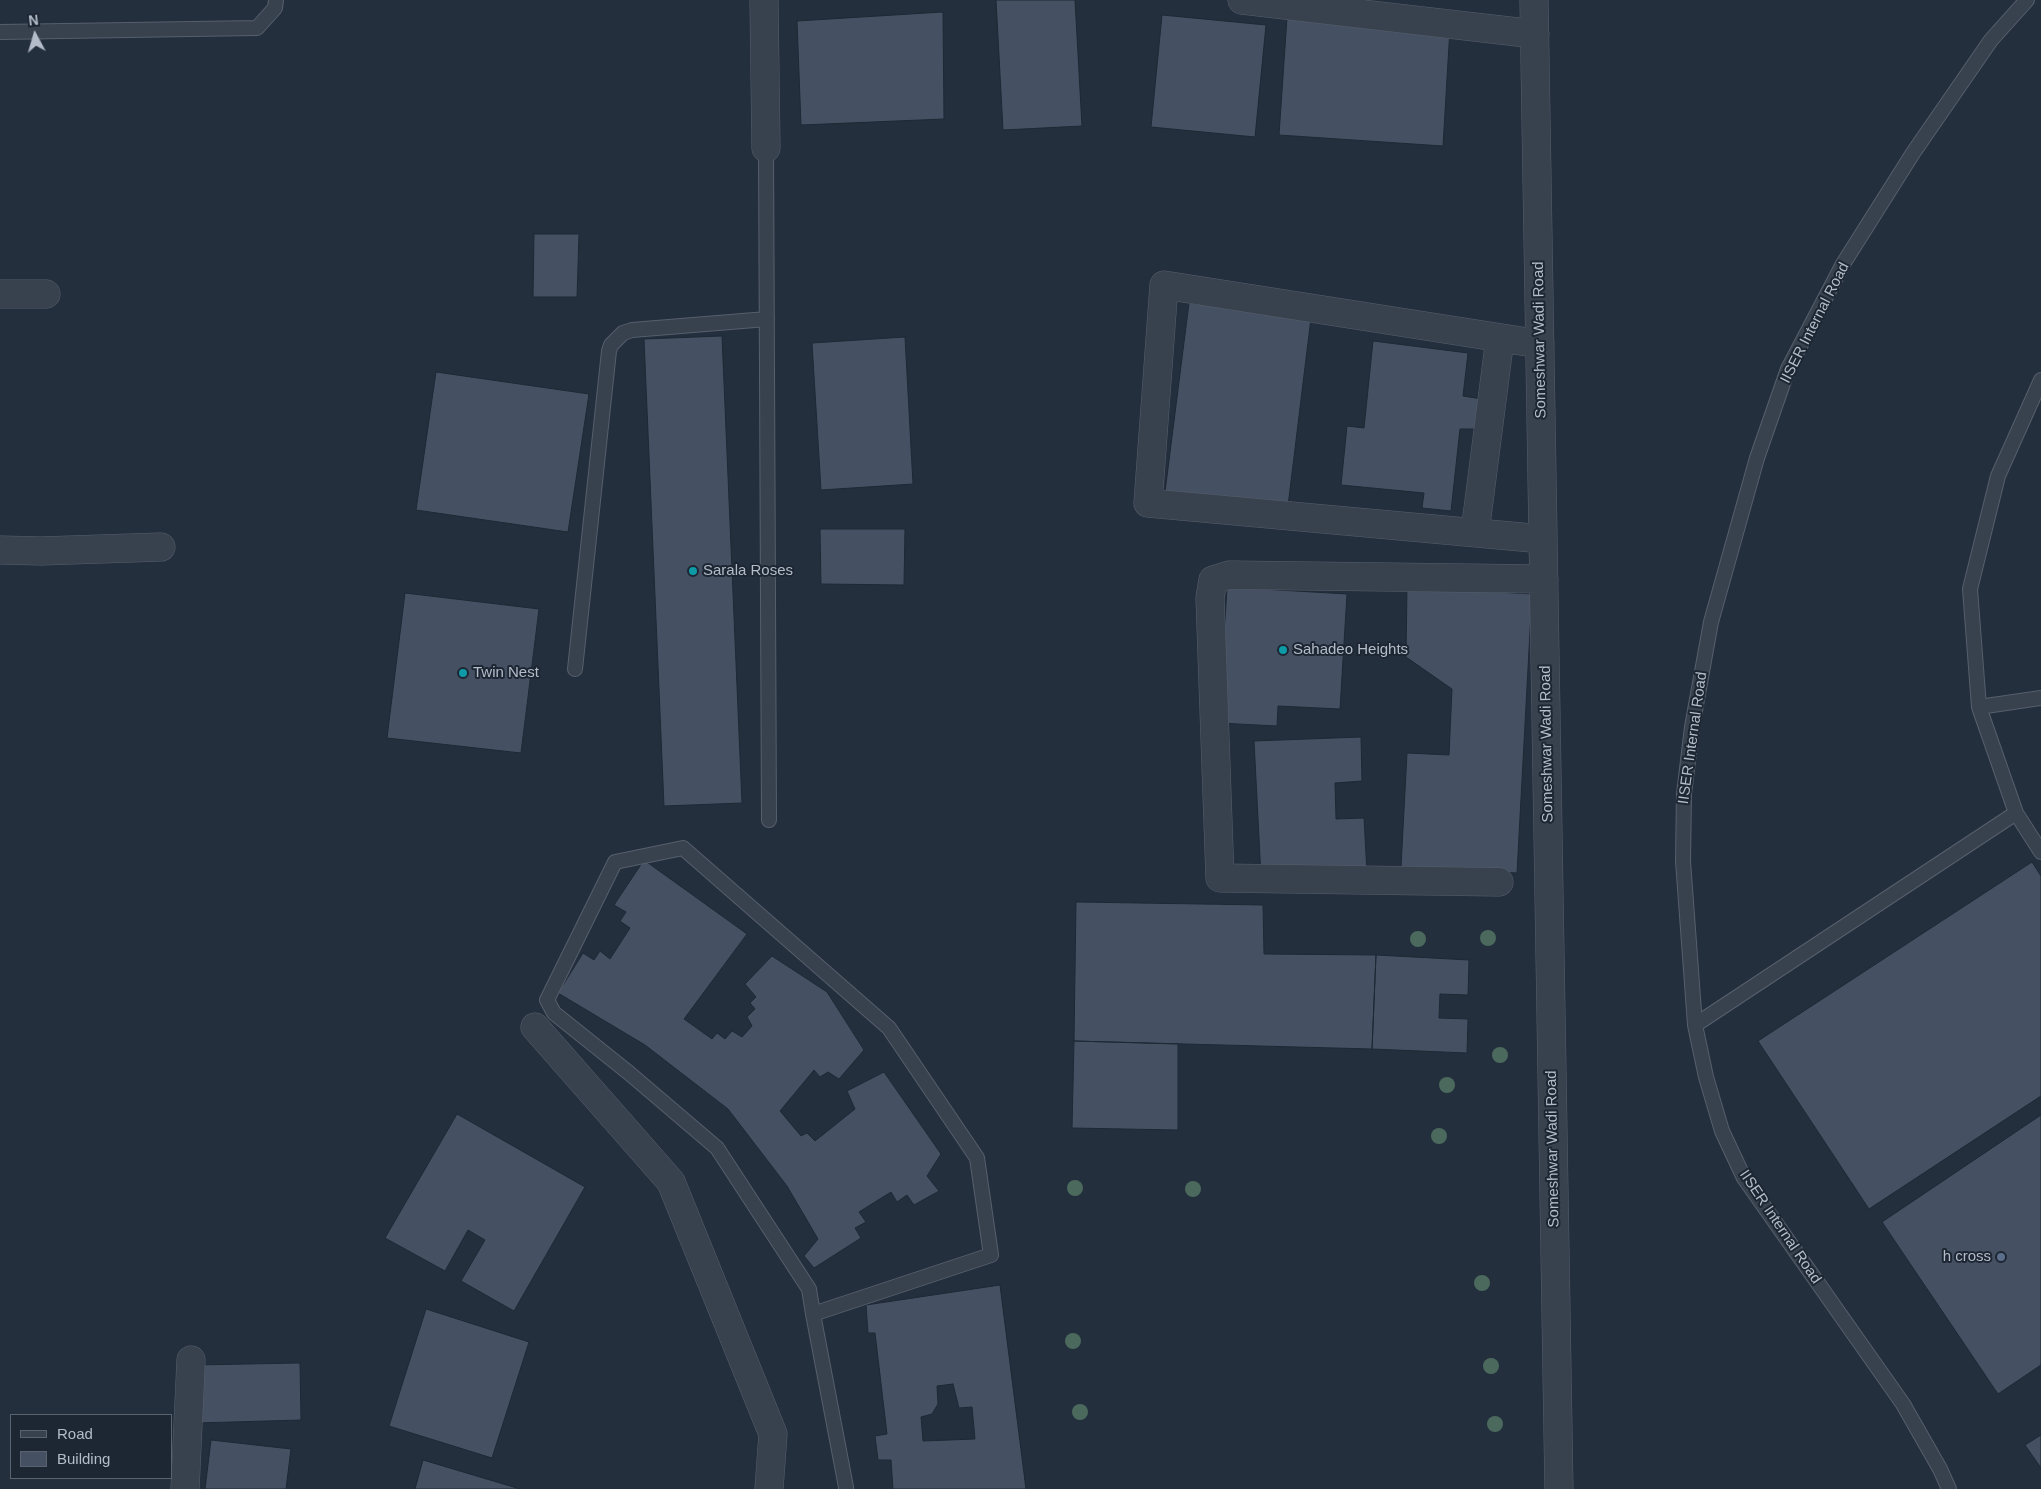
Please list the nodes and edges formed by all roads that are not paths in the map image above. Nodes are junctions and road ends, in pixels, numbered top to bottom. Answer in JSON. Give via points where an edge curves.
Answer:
{"nodes":[{"id":1,"x":276,"y":0,"type":"edge"},
{"id":2,"x":764,"y":0,"type":"edge"},
{"id":3,"x":1242,"y":0,"type":"edge"},
{"id":4,"x":1534,"y":0,"type":"edge"},
{"id":5,"x":2028,"y":0,"type":"edge"},
{"id":6,"x":0,"y":32,"type":"edge"},
{"id":7,"x":1535,"y":34,"type":"junction"},
{"id":8,"x":766,"y":148,"type":"joint"},
{"id":9,"x":0,"y":294,"type":"edge"},
{"id":10,"x":46,"y":294,"type":"dead end"},
{"id":11,"x":768,"y":319,"type":"junction"},
{"id":12,"x":1500,"y":338,"type":"junction"},
{"id":13,"x":1540,"y":344,"type":"junction"},
{"id":14,"x":2041,"y":380,"type":"edge"},
{"id":15,"x":1475,"y":532,"type":"junction"},
{"id":16,"x":1543,"y":539,"type":"junction"},
{"id":17,"x":161,"y":547,"type":"dead end"},
{"id":18,"x":0,"y":550,"type":"edge"},
{"id":19,"x":1544,"y":579,"type":"junction"},
{"id":20,"x":575,"y":668,"type":"dead end"},
{"id":21,"x":2041,"y":698,"type":"edge"},
{"id":22,"x":1979,"y":707,"type":"junction"},
{"id":23,"x":2016,"y":813,"type":"junction"},
{"id":24,"x":769,"y":820,"type":"dead end"},
{"id":25,"x":2041,"y":852,"type":"edge"},
{"id":26,"x":1499,"y":882,"type":"dead end"},
{"id":27,"x":1695,"y":1025,"type":"junction"},
{"id":28,"x":535,"y":1027,"type":"dead end"},
{"id":29,"x":813,"y":1314,"type":"junction"},
{"id":30,"x":191,"y":1360,"type":"dead end"},
{"id":31,"x":185,"y":1489,"type":"edge"},
{"id":32,"x":769,"y":1489,"type":"edge"},
{"id":33,"x":846,"y":1489,"type":"edge"},
{"id":34,"x":1559,"y":1489,"type":"edge"},
{"id":35,"x":1949,"y":1489,"type":"edge"}],
"edges":[{"from":1,"to":6,"type":"lane","via":[[274,8],[257,28]]},
{"from":2,"to":8,"type":"street"},
{"from":3,"to":7,"type":"street"},
{"from":4,"to":7,"type":"street","name":"Someshwar Wadi Road"},
{"from":5,"to":27,"type":"lane","name":"IISER Internal Road","via":[[1986,48],[1913,153],[1843,264],[1788,369],[1757,458],[1712,622],[1692,727],[1684,794],[1683,861]]},
{"from":7,"to":13,"type":"street","name":"Someshwar Wadi Road"},
{"from":8,"to":11,"type":"lane"},
{"from":9,"to":10,"type":"street"},
{"from":11,"to":20,"type":"lane","via":[[632,330],[623,333],[611,345]]},
{"from":11,"to":24,"type":"lane"},
{"from":12,"to":13,"type":"street"},
{"from":12,"to":15,"type":"street"},
{"from":12,"to":15,"type":"street","via":[[1164,285],[1148,503]]},
{"from":13,"to":16,"type":"street","name":"Someshwar Wadi Road"},
{"from":14,"to":22,"type":"lane","via":[[1998,476],[1970,589]]},
{"from":15,"to":16,"type":"street"},
{"from":16,"to":19,"type":"street","name":"Someshwar Wadi Road"},
{"from":17,"to":18,"type":"street"},
{"from":19,"to":26,"type":"street","via":[[1230,575],[1213,580],[1210,598],[1220,878]]},
{"from":19,"to":34,"type":"street","name":"Someshwar Wadi Road"},
{"from":21,"to":22,"type":"lane"},
{"from":22,"to":23,"type":"lane"},
{"from":23,"to":25,"type":"lane"},
{"from":23,"to":27,"type":"lane"},
{"from":27,"to":35,"type":"lane","name":"IISER Internal Road","via":[[1722,1131],[1744,1178],[1903,1404]]},
{"from":28,"to":32,"type":"street","via":[[671,1182],[774,1434]]},
{"from":29,"to":29,"type":"lane","via":[[809,1289],[716,1148],[554,1013],[547,1000],[615,862],[683,848],[889,1028],[977,1158],[990,1254]]},
{"from":29,"to":33,"type":"lane"},
{"from":30,"to":31,"type":"street"}]}
